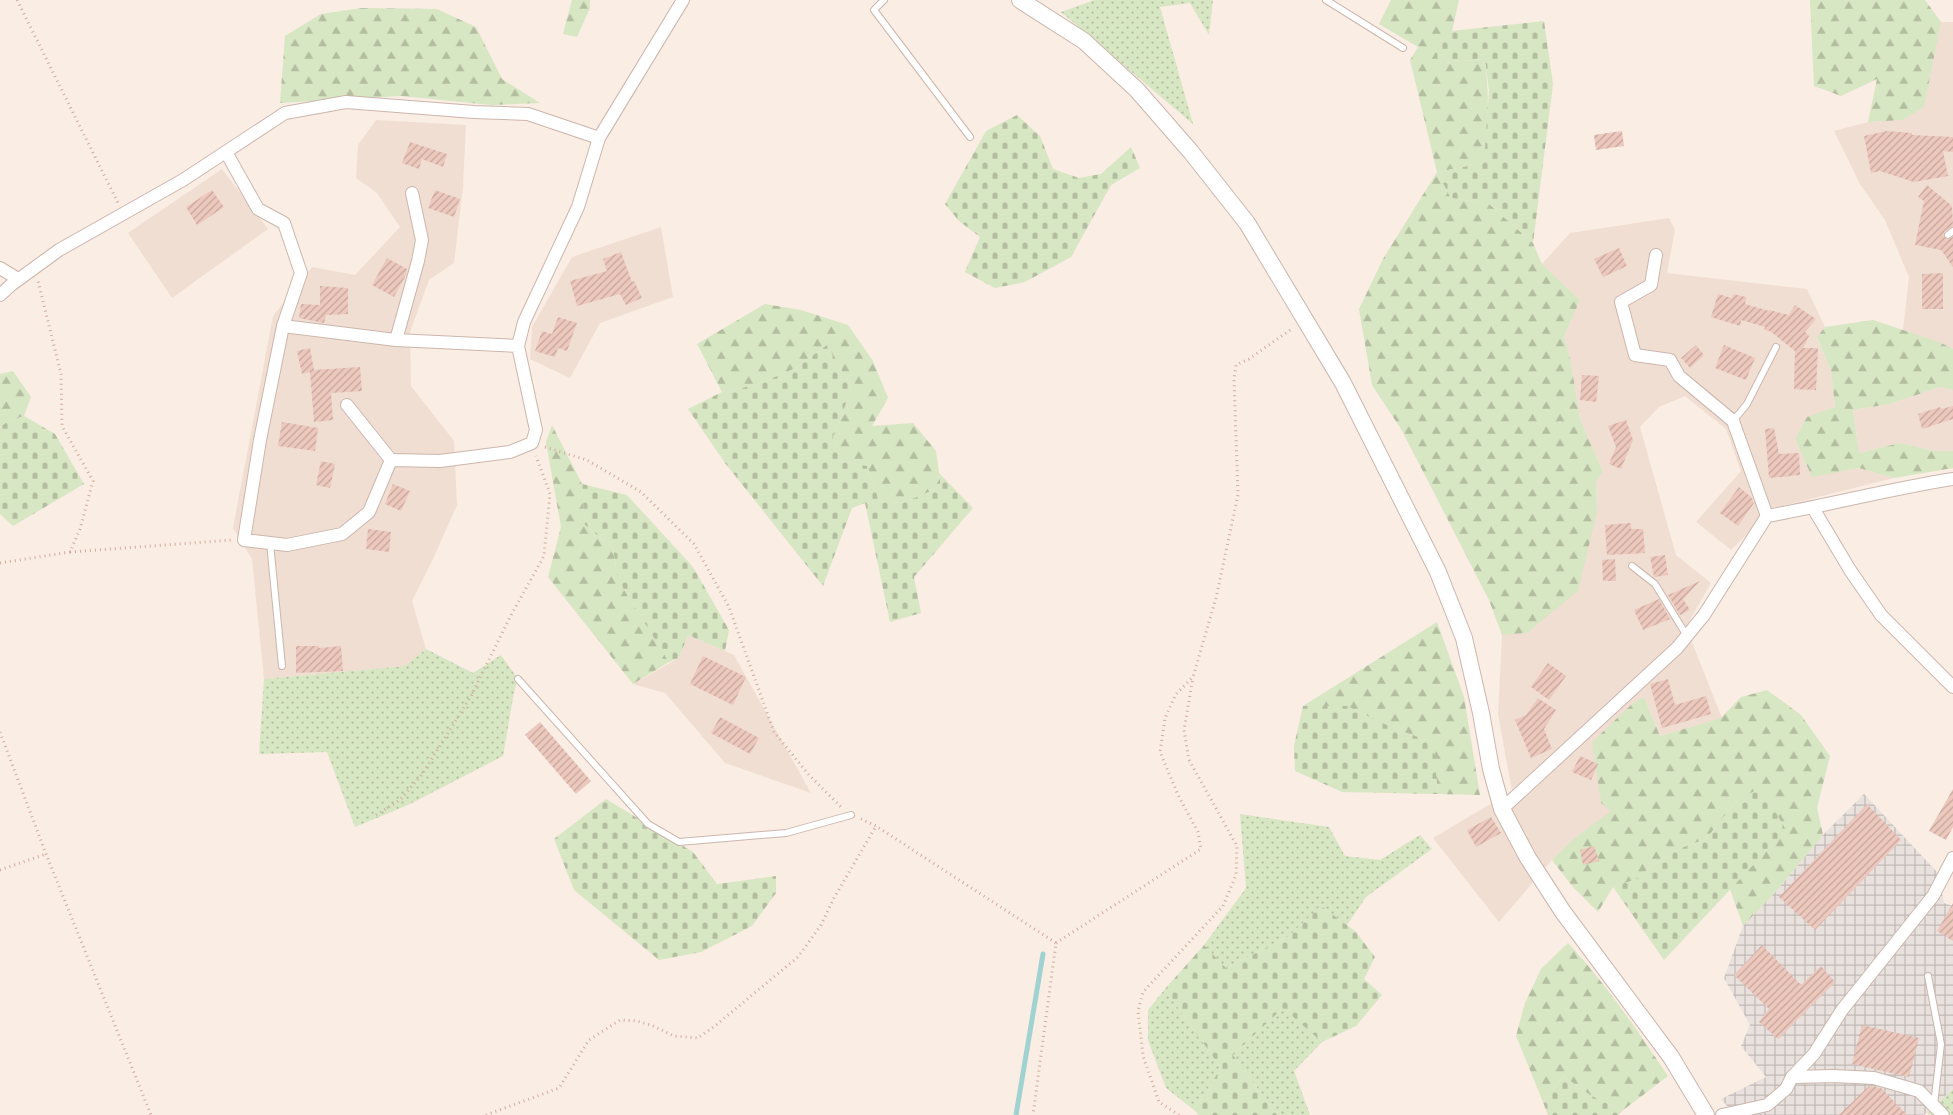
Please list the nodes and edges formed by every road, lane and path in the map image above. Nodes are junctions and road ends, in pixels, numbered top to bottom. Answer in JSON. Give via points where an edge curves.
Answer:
{"nodes":[{"id":1,"x":17,"y":0,"type":"edge"},
{"id":2,"x":683,"y":0,"type":"edge"},
{"id":3,"x":884,"y":0,"type":"edge"},
{"id":4,"x":1020,"y":0,"type":"edge"},
{"id":5,"x":1326,"y":0,"type":"edge"},
{"id":6,"x":1403,"y":48,"type":"dead end"},
{"id":7,"x":970,"y":137,"type":"dead end"},
{"id":8,"x":599,"y":138,"type":"junction"},
{"id":9,"x":226,"y":152,"type":"junction"},
{"id":10,"x":412,"y":192,"type":"dead end"},
{"id":11,"x":124,"y":214,"type":"junction"},
{"id":12,"x":1656,"y":255,"type":"dead end"},
{"id":13,"x":0,"y":268,"type":"edge"},
{"id":14,"x":34,"y":268,"type":"junction"},
{"id":15,"x":18,"y":279,"type":"junction"},
{"id":16,"x":0,"y":295,"type":"edge"},
{"id":17,"x":1305,"y":320,"type":"junction"},
{"id":18,"x":283,"y":326,"type":"junction"},
{"id":19,"x":396,"y":340,"type":"junction"},
{"id":20,"x":518,"y":346,"type":"junction"},
{"id":21,"x":1776,"y":347,"type":"dead end"},
{"id":22,"x":347,"y":405,"type":"dead end"},
{"id":23,"x":1733,"y":421,"type":"junction"},
{"id":24,"x":532,"y":443,"type":"junction"},
{"id":25,"x":390,"y":460,"type":"junction"},
{"id":26,"x":1953,"y":479,"type":"edge"},
{"id":27,"x":1813,"y":508,"type":"junction"},
{"id":28,"x":1767,"y":516,"type":"junction"},
{"id":29,"x":244,"y":540,"type":"junction"},
{"id":30,"x":270,"y":543,"type":"junction"},
{"id":31,"x":70,"y":552,"type":"junction"},
{"id":32,"x":0,"y":563,"type":"edge"},
{"id":33,"x":1632,"y":566,"type":"dead end"},
{"id":34,"x":1687,"y":636,"type":"junction"},
{"id":35,"x":282,"y":666,"type":"dead end"},
{"id":36,"x":1193,"y":677,"type":"junction"},
{"id":37,"x":518,"y":679,"type":"dead end"},
{"id":38,"x":1953,"y":687,"type":"edge"},
{"id":39,"x":0,"y":732,"type":"edge"},
{"id":40,"x":1502,"y":809,"type":"junction"},
{"id":41,"x":376,"y":815,"type":"dead end"},
{"id":42,"x":851,"y":815,"type":"junction"},
{"id":43,"x":876,"y":826,"type":"junction"},
{"id":44,"x":46,"y":854,"type":"junction"},
{"id":45,"x":1953,"y":858,"type":"edge"},
{"id":46,"x":0,"y":870,"type":"edge"},
{"id":47,"x":1056,"y":943,"type":"junction"},
{"id":48,"x":1928,"y":976,"type":"dead end"},
{"id":49,"x":1792,"y":1077,"type":"junction"},
{"id":50,"x":1939,"y":1111,"type":"edge"},
{"id":51,"x":151,"y":1115,"type":"edge"},
{"id":52,"x":486,"y":1115,"type":"edge"},
{"id":53,"x":1033,"y":1115,"type":"edge"},
{"id":54,"x":1179,"y":1115,"type":"edge"},
{"id":55,"x":1706,"y":1115,"type":"edge"},
{"id":56,"x":1722,"y":1115,"type":"edge"}],
"edges":[{"from":1,"to":11,"type":"path"},
{"from":2,"to":8,"type":"street"},
{"from":3,"to":7,"type":"lane","via":[[874,10]]},
{"from":4,"to":17,"type":"street","via":[[1084,41],[1137,90],[1246,223]]},
{"from":5,"to":6,"type":"lane"},
{"from":8,"to":9,"type":"street","via":[[528,114],[346,102],[285,113]]},
{"from":8,"to":20,"type":"street","via":[[578,207],[524,322]]},
{"from":9,"to":11,"type":"street"},
{"from":9,"to":18,"type":"street","via":[[258,209],[284,223],[301,274]]},
{"from":10,"to":19,"type":"street","via":[[422,240]]},
{"from":11,"to":14,"type":"street","via":[[59,250]]},
{"from":12,"to":23,"type":"street","via":[[1650,285],[1621,302],[1634,355],[1670,360],[1679,376]]},
{"from":13,"to":15,"type":"street"},
{"from":14,"to":15,"type":"street"},
{"from":14,"to":31,"type":"path","via":[[61,374],[62,426],[92,481],[80,529]]},
{"from":15,"to":16,"type":"street"},
{"from":17,"to":36,"type":"path","via":[[1249,360],[1236,365],[1238,495],[1216,598]]},
{"from":17,"to":40,"type":"street","via":[[1343,383],[1438,572],[1464,638]]},
{"from":18,"to":19,"type":"street"},
{"from":18,"to":29,"type":"street"},
{"from":19,"to":20,"type":"street"},
{"from":20,"to":24,"type":"street","via":[[536,430]]},
{"from":21,"to":23,"type":"lane","via":[[1747,404]]},
{"from":22,"to":25,"type":"street"},
{"from":23,"to":28,"type":"street"},
{"from":24,"to":25,"type":"street","via":[[510,452],[440,461]]},
{"from":24,"to":41,"type":"path","via":[[550,494],[544,556],[471,696],[423,773],[400,800]]},
{"from":24,"to":42,"type":"path","via":[[587,460],[641,492],[694,544],[730,607],[774,732],[809,775]]},
{"from":25,"to":30,"type":"street","via":[[369,512],[342,534],[287,545]]},
{"from":26,"to":27,"type":"street"},
{"from":27,"to":28,"type":"street"},
{"from":27,"to":38,"type":"street","via":[[1881,615]]},
{"from":28,"to":34,"type":"street"},
{"from":29,"to":30,"type":"street"},
{"from":29,"to":31,"type":"path"},
{"from":30,"to":35,"type":"lane"},
{"from":31,"to":32,"type":"path"},
{"from":33,"to":34,"type":"lane","via":[[1655,584]]},
{"from":34,"to":40,"type":"street"},
{"from":36,"to":47,"type":"path","via":[[1176,694],[1165,718],[1160,752],[1198,832],[1201,849]]},
{"from":36,"to":54,"type":"path","via":[[1184,730],[1189,760],[1237,846],[1236,875],[1223,906],[1143,992],[1138,1011],[1143,1056],[1159,1102]]},
{"from":37,"to":42,"type":"lane","via":[[648,824],[679,842],[786,833]]},
{"from":39,"to":44,"type":"path"},
{"from":40,"to":55,"type":"street","via":[[1528,858],[1563,912],[1671,1057]]},
{"from":42,"to":43,"type":"path"},
{"from":43,"to":47,"type":"path"},
{"from":43,"to":52,"type":"path","via":[[821,925],[798,957],[716,1025],[698,1038],[674,1036],[652,1025],[620,1020],[589,1040],[559,1088]]},
{"from":44,"to":46,"type":"path"},
{"from":44,"to":51,"type":"path"},
{"from":45,"to":49,"type":"street","via":[[1933,896],[1842,1010],[1814,1054]]},
{"from":47,"to":53,"type":"path"},
{"from":48,"to":50,"type":"lane","via":[[1941,1044]]},
{"from":49,"to":50,"type":"street","via":[[1874,1078],[1919,1091]]},
{"from":49,"to":56,"type":"street","via":[[1786,1089],[1767,1105]]}]}
